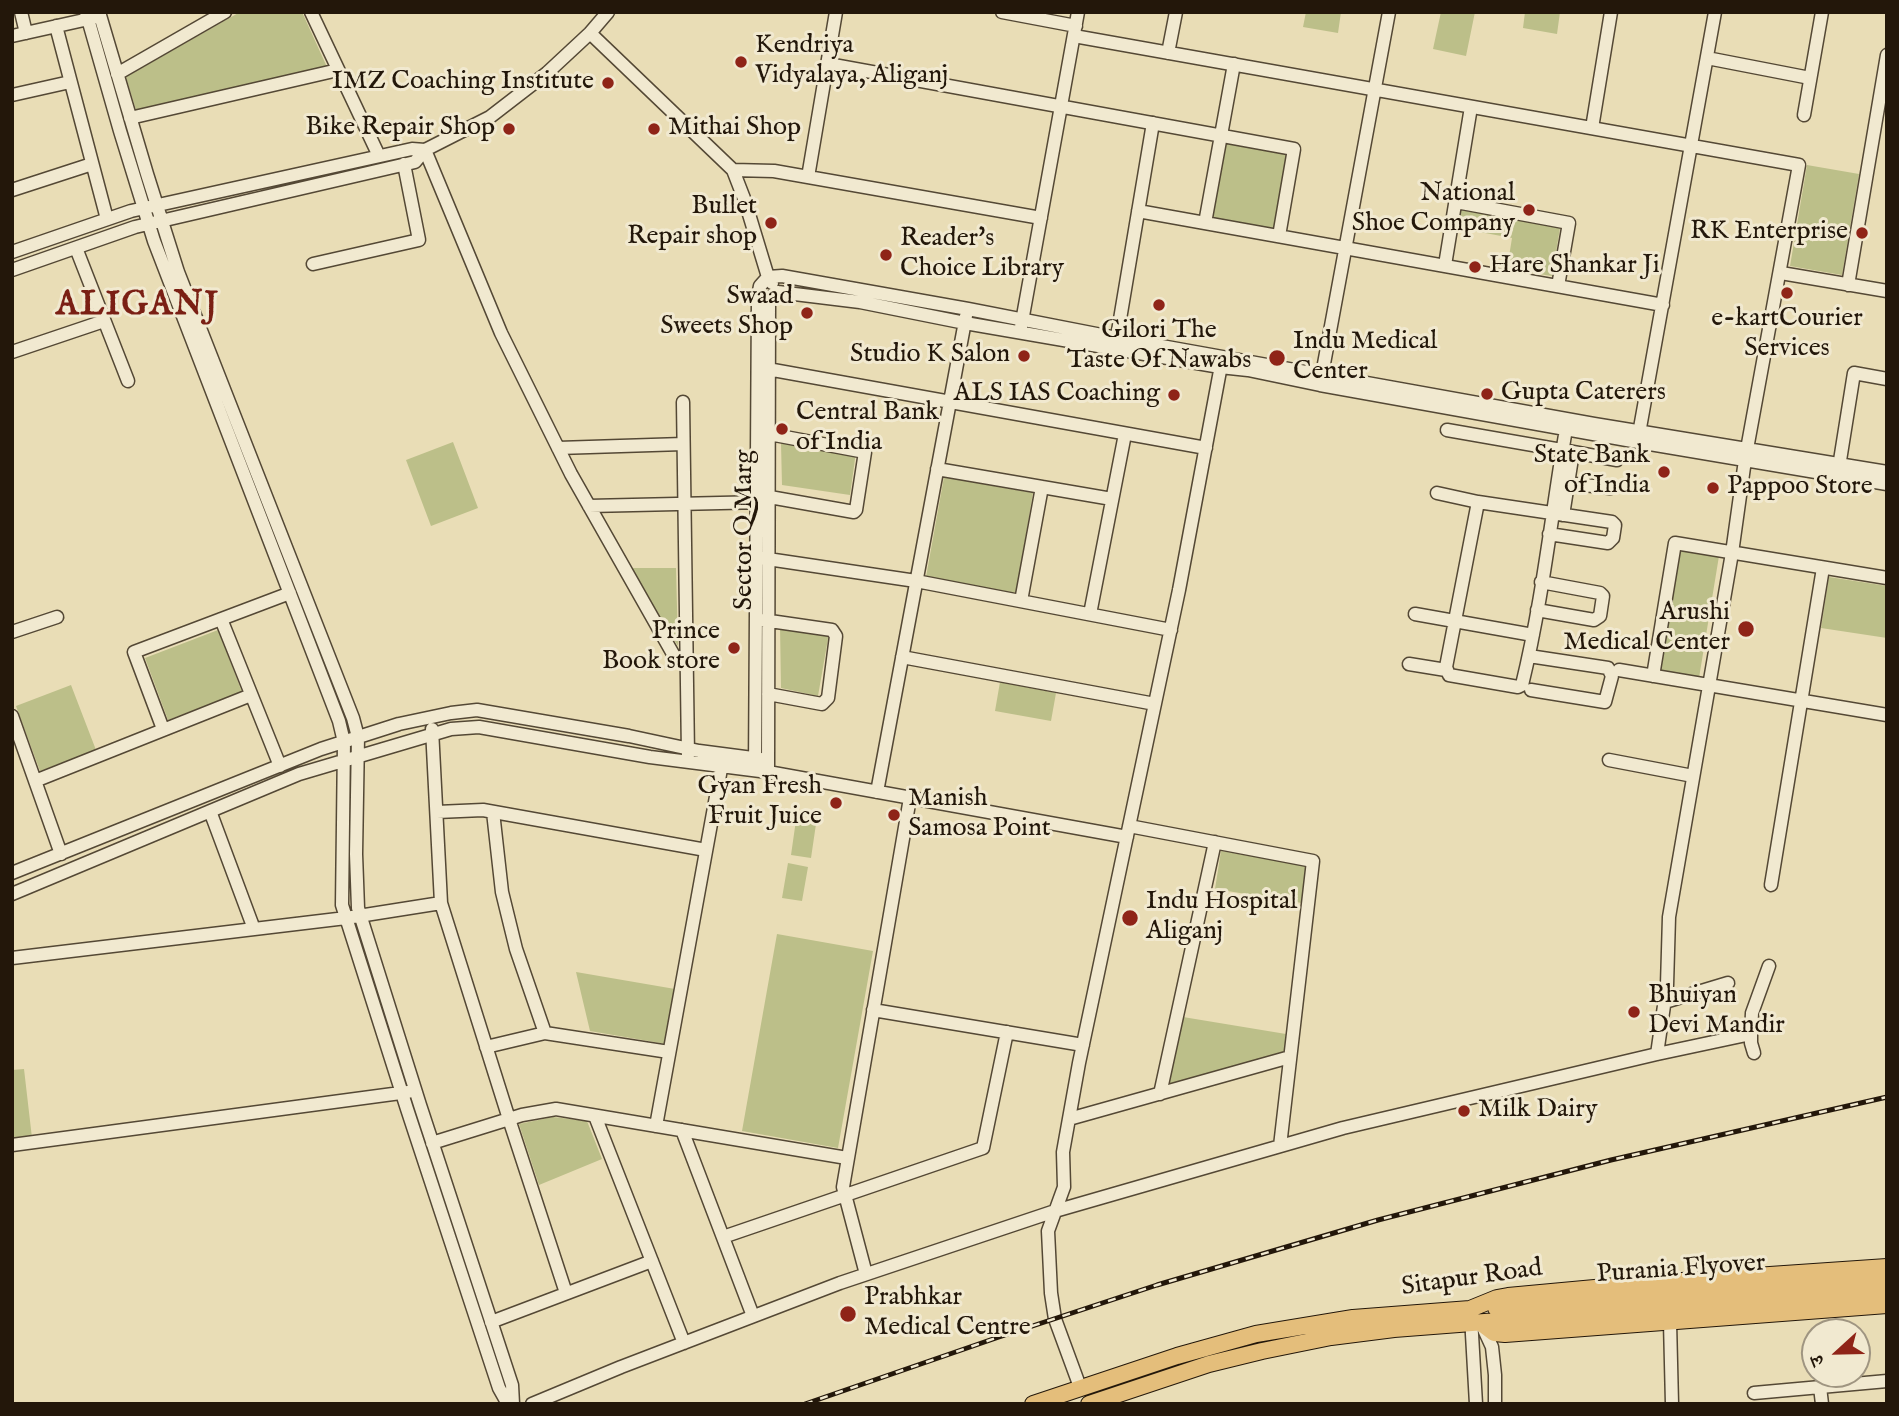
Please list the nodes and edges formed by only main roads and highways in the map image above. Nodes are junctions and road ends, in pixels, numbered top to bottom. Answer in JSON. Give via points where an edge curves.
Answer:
{"nodes":[{"id":1,"x":1887,"y":1267,"type":"edge"},
{"id":2,"x":1887,"y":1278,"type":"edge"},
{"id":3,"x":1887,"y":1291,"type":"edge"},
{"id":4,"x":1887,"y":1305,"type":"edge"},
{"id":5,"x":1668,"y":1309,"type":"junction"},
{"id":6,"x":1476,"y":1316,"type":"junction"},
{"id":7,"x":1032,"y":1404,"type":"edge"},
{"id":8,"x":1089,"y":1404,"type":"edge"}],
"edges":[{"from":1,"to":6,"type":"main road","name":"Sitapur Road","via":[[1508,1296],[1497,1298]]},
{"from":2,"to":5,"type":"main road","name":"Purania Flyover"},
{"from":3,"to":5,"type":"main road","name":"Purania Flyover"},
{"from":4,"to":5,"type":"main road","name":"Sitapur Road"},
{"from":5,"to":6,"type":"main road","name":"Purania Flyover","via":[[1505,1308]]},
{"from":5,"to":6,"type":"main road","name":"Sitapur Road","via":[[1506,1334],[1494,1333]]},
{"from":6,"to":7,"type":"main road","name":"Sitapur Road","via":[[1353,1318],[1256,1334]]},
{"from":6,"to":8,"type":"main road","name":"Sitapur Road","via":[[1273,1349],[1209,1364]]}]}
